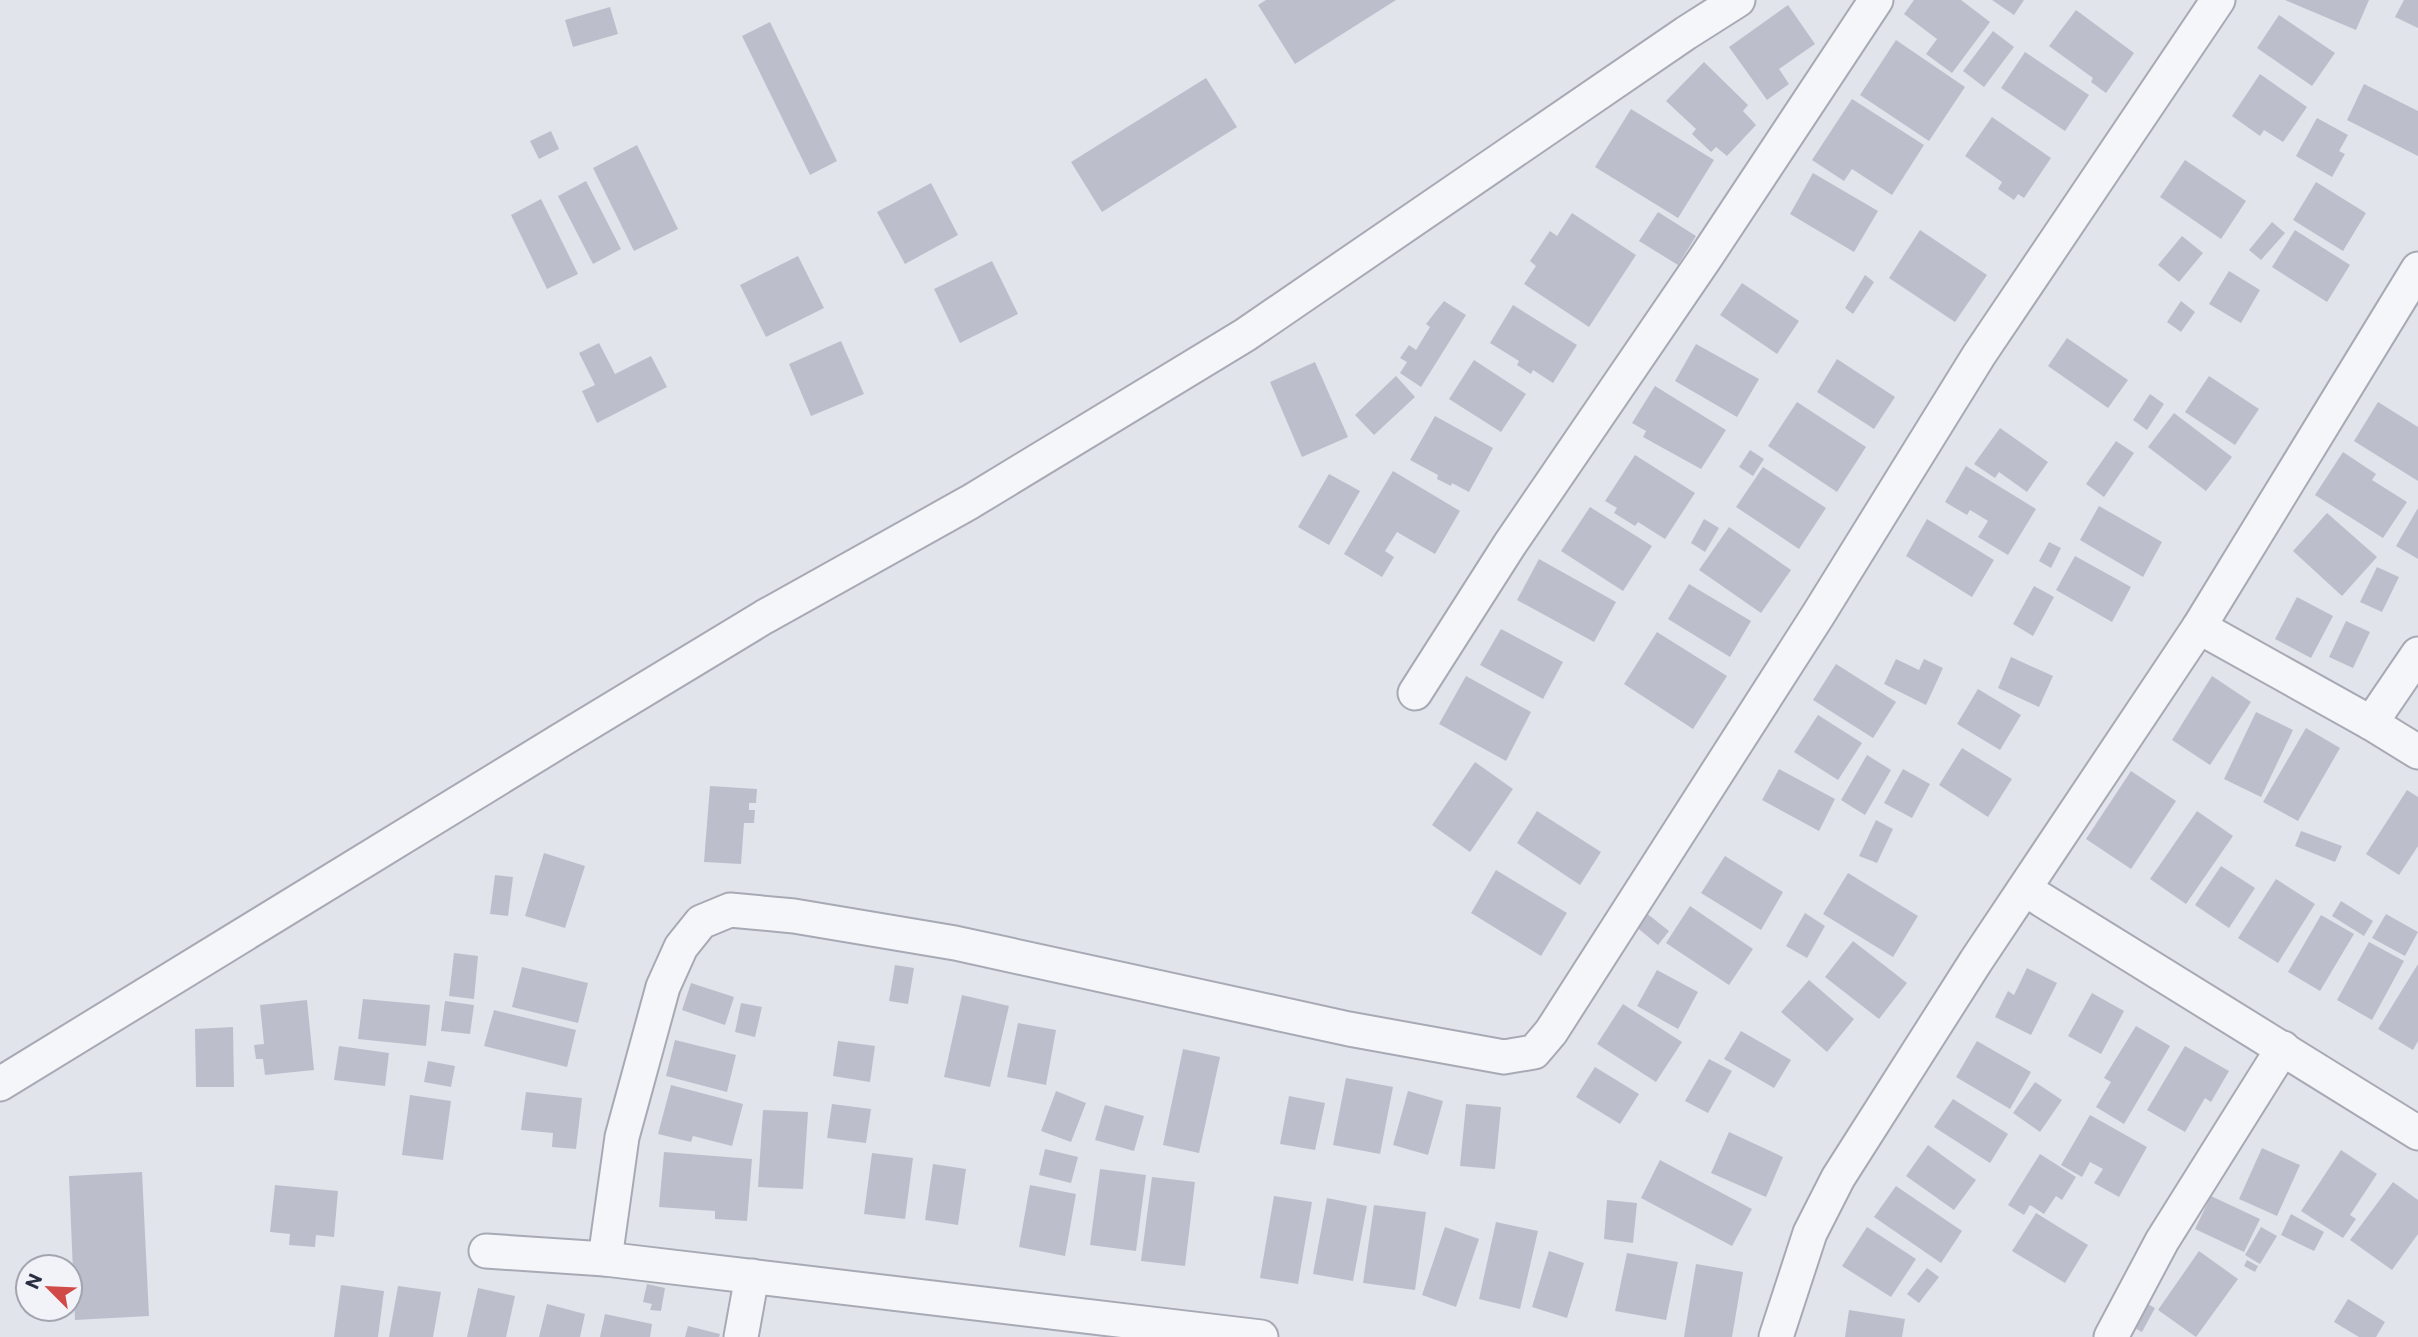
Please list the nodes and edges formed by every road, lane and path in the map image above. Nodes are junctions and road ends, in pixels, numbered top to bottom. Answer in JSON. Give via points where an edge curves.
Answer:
{"nodes":[{"id":1,"x":1738,"y":0,"type":"edge"},
{"id":2,"x":1876,"y":0,"type":"edge"},
{"id":3,"x":2218,"y":0,"type":"edge"},
{"id":4,"x":2418,"y":269,"type":"edge"},
{"id":5,"x":2199,"y":627,"type":"junction"},
{"id":6,"x":2418,"y":653,"type":"edge"},
{"id":7,"x":1415,"y":693,"type":"dead end"},
{"id":8,"x":2371,"y":723,"type":"junction"},
{"id":9,"x":2418,"y":752,"type":"edge"},
{"id":10,"x":2025,"y":890,"type":"junction"},
{"id":11,"x":2283,"y":1048,"type":"junction"},
{"id":12,"x":0,"y":1084,"type":"edge"},
{"id":13,"x":2418,"y":1133,"type":"edge"},
{"id":14,"x":486,"y":1251,"type":"dead end"},
{"id":15,"x":605,"y":1259,"type":"junction"},
{"id":16,"x":752,"y":1276,"type":"junction"},
{"id":17,"x":741,"y":1337,"type":"edge"},
{"id":18,"x":1261,"y":1337,"type":"edge"},
{"id":19,"x":1776,"y":1337,"type":"edge"},
{"id":20,"x":2111,"y":1337,"type":"edge"}],
"edges":[{"from":1,"to":12,"type":"street","via":[[1245,335],[970,502],[584,725]]},
{"from":2,"to":7,"type":"street"},
{"from":3,"to":15,"type":"street","via":[[1979,355],[1818,615],[1534,1052],[1504,1058],[955,943],[730,910],[701,922],[681,947],[663,987],[622,1137]]},
{"from":4,"to":5,"type":"street"},
{"from":5,"to":8,"type":"street"},
{"from":5,"to":10,"type":"street"},
{"from":6,"to":8,"type":"street"},
{"from":8,"to":9,"type":"street"},
{"from":10,"to":11,"type":"street"},
{"from":10,"to":19,"type":"street","via":[[1838,1178],[1810,1233]]},
{"from":11,"to":13,"type":"street"},
{"from":11,"to":20,"type":"street","via":[[2162,1241]]},
{"from":14,"to":15,"type":"street"},
{"from":15,"to":16,"type":"street"},
{"from":16,"to":17,"type":"street"},
{"from":16,"to":18,"type":"street"}]}
